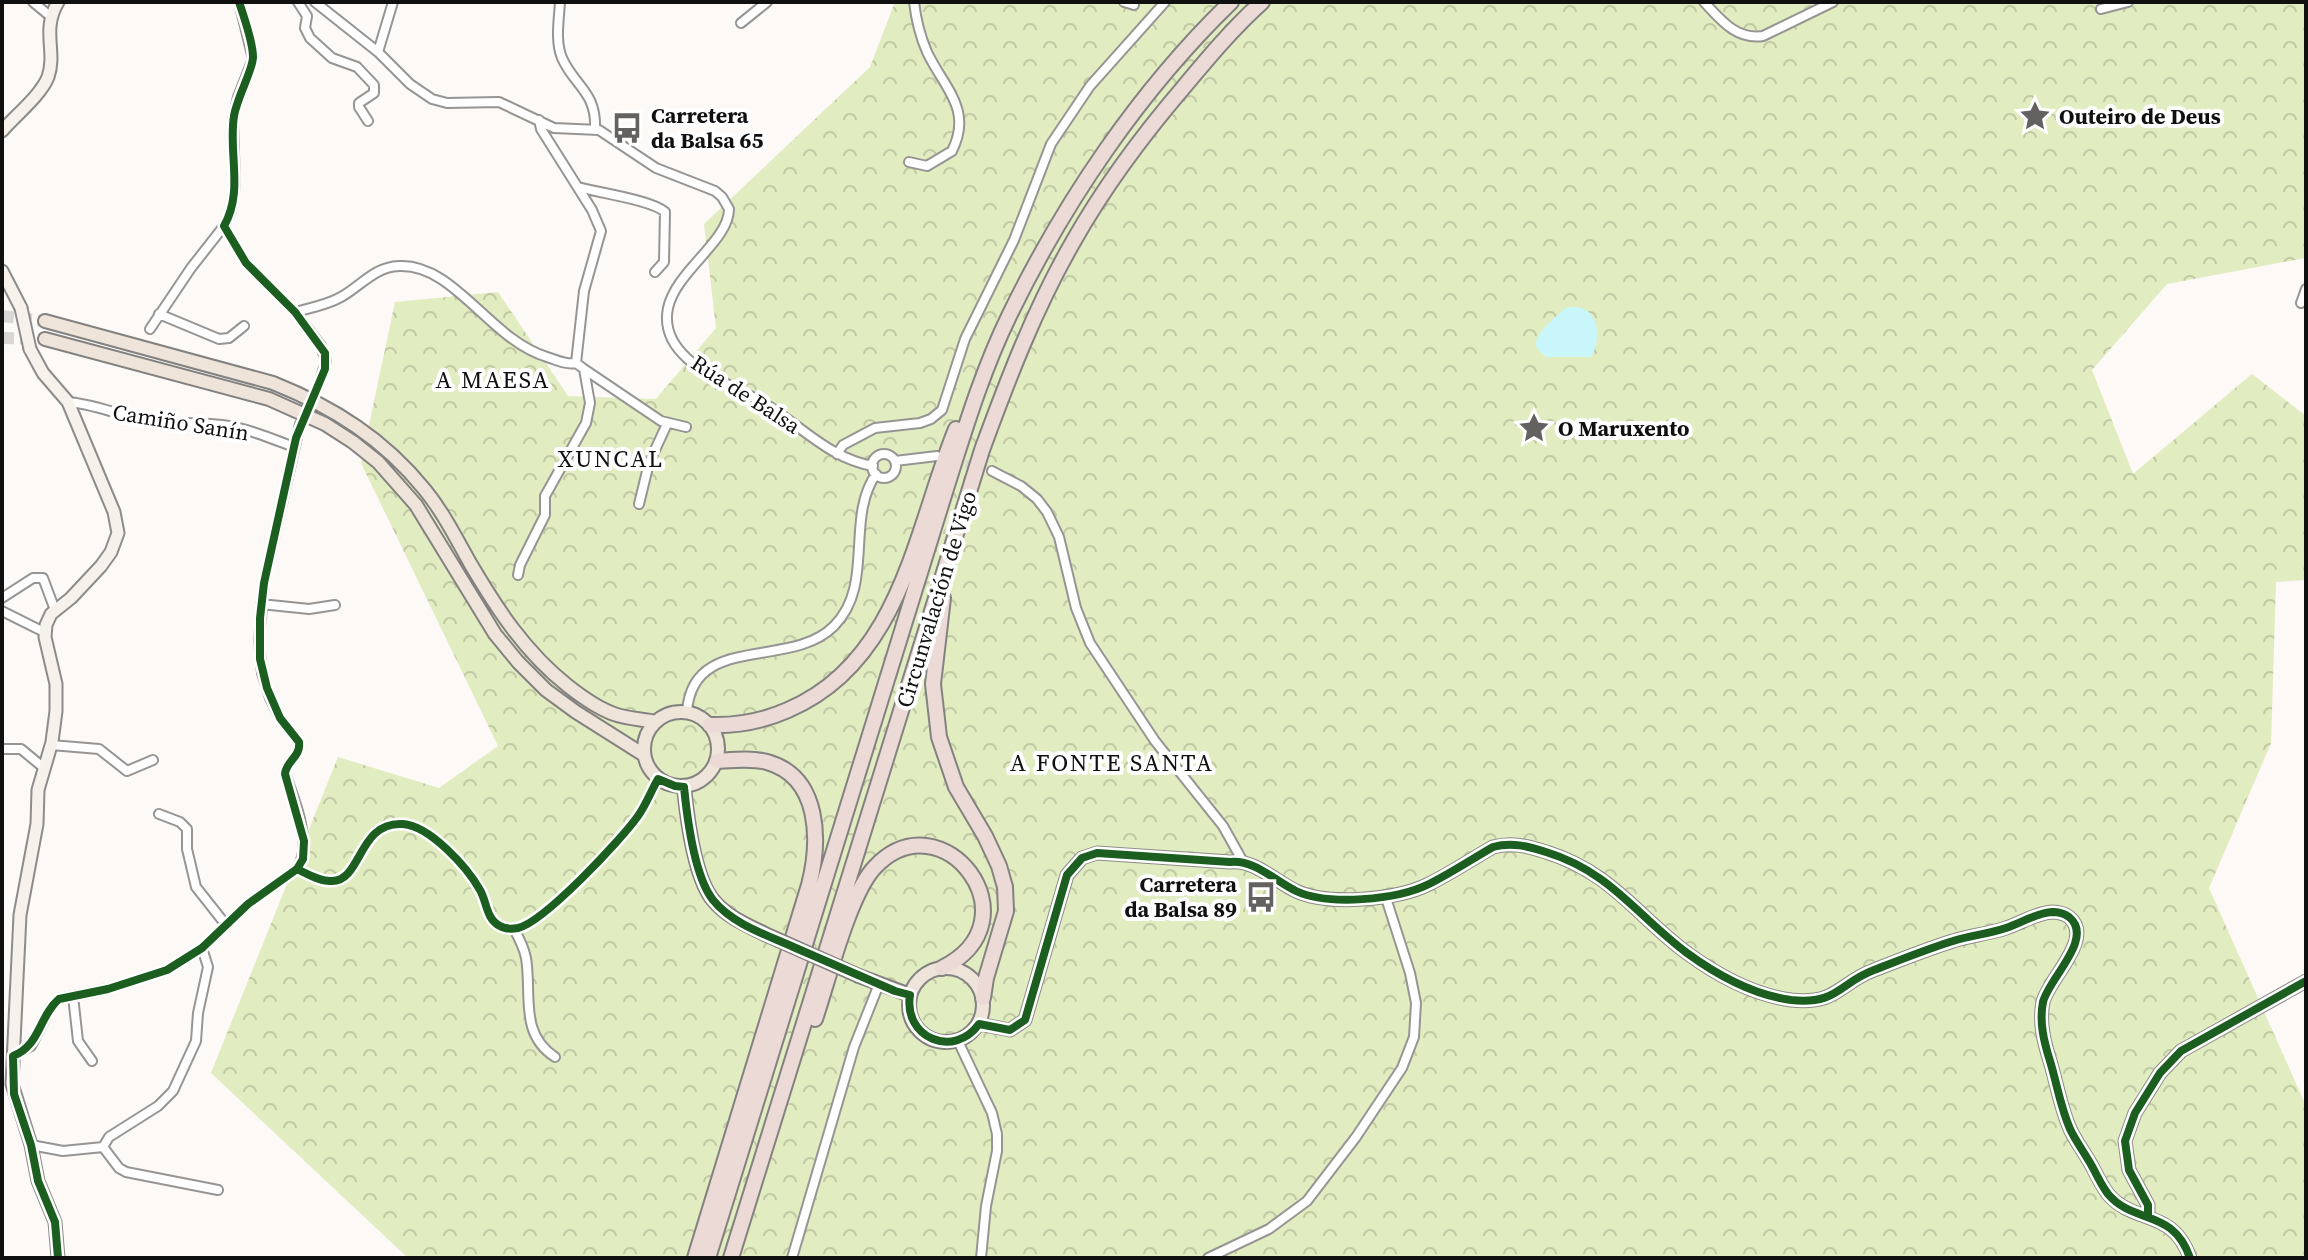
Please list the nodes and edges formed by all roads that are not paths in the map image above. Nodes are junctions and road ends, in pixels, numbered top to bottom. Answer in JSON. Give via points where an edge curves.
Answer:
{"nodes":[{"id":1,"x":33,"y":2,"type":"edge"},
{"id":2,"x":58,"y":2,"type":"edge"},
{"id":3,"x":239,"y":2,"type":"edge"},
{"id":4,"x":298,"y":2,"type":"edge"},
{"id":5,"x":306,"y":2,"type":"edge"},
{"id":6,"x":315,"y":2,"type":"edge"},
{"id":7,"x":393,"y":2,"type":"edge"},
{"id":8,"x":560,"y":2,"type":"edge"},
{"id":9,"x":767,"y":2,"type":"edge"},
{"id":10,"x":914,"y":2,"type":"edge"},
{"id":11,"x":1165,"y":2,"type":"edge"},
{"id":12,"x":1231,"y":2,"type":"edge"},
{"id":13,"x":1262,"y":2,"type":"edge"},
{"id":14,"x":1704,"y":2,"type":"edge"},
{"id":15,"x":1833,"y":2,"type":"edge"},
{"id":16,"x":2128,"y":2,"type":"edge"},
{"id":17,"x":2101,"y":9,"type":"dead end"},
{"id":18,"x":50,"y":16,"type":"junction"},
{"id":19,"x":307,"y":16,"type":"junction"},
{"id":20,"x":741,"y":23,"type":"dead end"},
{"id":21,"x":378,"y":52,"type":"junction"},
{"id":22,"x":539,"y":120,"type":"junction"},
{"id":23,"x":368,"y":121,"type":"dead end"},
{"id":24,"x":595,"y":130,"type":"junction"},
{"id":25,"x":2,"y":131,"type":"edge"},
{"id":26,"x":909,"y":162,"type":"dead end"},
{"id":27,"x":578,"y":187,"type":"junction"},
{"id":28,"x":224,"y":226,"type":"junction"},
{"id":29,"x":2,"y":271,"type":"edge"},
{"id":30,"x":655,"y":272,"type":"dead end"},
{"id":31,"x":2306,"y":289,"type":"edge"},
{"id":32,"x":2301,"y":303,"type":"dead end"},
{"id":33,"x":295,"y":312,"type":"junction"},
{"id":34,"x":159,"y":314,"type":"junction"},
{"id":35,"x":45,"y":321,"type":"tunnel mouth"},
{"id":36,"x":244,"y":326,"type":"dead end"},
{"id":37,"x":150,"y":329,"type":"dead end"},
{"id":38,"x":45,"y":339,"type":"tunnel mouth"},
{"id":39,"x":580,"y":366,"type":"junction"},
{"id":40,"x":320,"y":381,"type":"tunnel mouth"},
{"id":41,"x":977,"y":395,"type":"junction"},
{"id":42,"x":68,"y":402,"type":"junction"},
{"id":43,"x":300,"y":424,"type":"tunnel mouth"},
{"id":44,"x":667,"y":424,"type":"junction"},
{"id":45,"x":686,"y":427,"type":"dead end"},
{"id":46,"x":294,"y":447,"type":"junction"},
{"id":47,"x":837,"y":454,"type":"junction"},
{"id":48,"x":937,"y":456,"type":"dead end"},
{"id":49,"x":895,"y":461,"type":"junction"},
{"id":50,"x":874,"y":470,"type":"junction"},
{"id":51,"x":992,"y":471,"type":"tunnel mouth"},
{"id":52,"x":639,"y":504,"type":"dead end"},
{"id":53,"x":518,"y":575,"type":"dead end"},
{"id":54,"x":942,"y":578,"type":"junction"},
{"id":55,"x":2,"y":598,"type":"edge"},
{"id":56,"x":261,"y":604,"type":"junction"},
{"id":57,"x":335,"y":605,"type":"dead end"},
{"id":58,"x":55,"y":610,"type":"junction"},
{"id":59,"x":2,"y":611,"type":"edge"},
{"id":60,"x":44,"y":632,"type":"junction"},
{"id":61,"x":687,"y":712,"type":"junction"},
{"id":62,"x":656,"y":722,"type":"junction"},
{"id":63,"x":710,"y":725,"type":"junction"},
{"id":64,"x":51,"y":745,"type":"junction"},
{"id":65,"x":2,"y":749,"type":"edge"},
{"id":66,"x":644,"y":755,"type":"junction"},
{"id":67,"x":153,"y":760,"type":"dead end"},
{"id":68,"x":717,"y":761,"type":"junction"},
{"id":69,"x":44,"y":768,"type":"junction"},
{"id":70,"x":658,"y":779,"type":"junction"},
{"id":71,"x":684,"y":787,"type":"junction"},
{"id":72,"x":159,"y":814,"type":"dead end"},
{"id":73,"x":1242,"y":860,"type":"junction"},
{"id":74,"x":297,"y":869,"type":"junction"},
{"id":75,"x":1385,"y":895,"type":"junction"},
{"id":76,"x":226,"y":925,"type":"junction"},
{"id":77,"x":514,"y":929,"type":"junction"},
{"id":78,"x":202,"y":948,"type":"junction"},
{"id":79,"x":942,"y":968,"type":"junction"},
{"id":80,"x":2306,"y":981,"type":"edge"},
{"id":81,"x":879,"y":984,"type":"junction"},
{"id":82,"x":910,"y":995,"type":"junction"},
{"id":83,"x":73,"y":996,"type":"junction"},
{"id":84,"x":983,"y":998,"type":"junction"},
{"id":85,"x":979,"y":1024,"type":"junction"},
{"id":86,"x":958,"y":1041,"type":"junction"},
{"id":87,"x":13,"y":1056,"type":"junction"},
{"id":88,"x":555,"y":1057,"type":"dead end"},
{"id":89,"x":92,"y":1061,"type":"dead end"},
{"id":90,"x":7,"y":1073,"type":"edge"},
{"id":91,"x":788,"y":1073,"type":"junction"},
{"id":92,"x":31,"y":1145,"type":"junction"},
{"id":93,"x":103,"y":1147,"type":"junction"},
{"id":94,"x":218,"y":1190,"type":"dead end"},
{"id":95,"x":2148,"y":1215,"type":"junction"},
{"id":96,"x":58,"y":1258,"type":"edge"},
{"id":97,"x":695,"y":1258,"type":"edge"},
{"id":98,"x":708,"y":1258,"type":"edge"},
{"id":99,"x":731,"y":1258,"type":"edge"},
{"id":100,"x":792,"y":1258,"type":"edge"},
{"id":101,"x":981,"y":1258,"type":"edge"},
{"id":102,"x":1208,"y":1258,"type":"edge"},
{"id":103,"x":2190,"y":1258,"type":"edge"}],
"edges":[{"from":1,"to":18,"type":"street"},
{"from":2,"to":18,"type":"street"},
{"from":3,"to":28,"type":"street","via":[[253,59],[233,120],[235,186]]},
{"from":4,"to":19,"type":"street"},
{"from":5,"to":19,"type":"street"},
{"from":6,"to":21,"type":"street","name":"Rúa de Balsa"},
{"from":7,"to":21,"type":"street"},
{"from":8,"to":24,"type":"street","via":[[561,56],[592,104]]},
{"from":9,"to":20,"type":"street"},
{"from":10,"to":26,"type":"street","via":[[920,34],[959,109],[961,123],[952,151],[927,166]]},
{"from":11,"to":47,"type":"street","via":[[1090,86],[1051,144],[1014,240],[965,339],[942,410],[920,423],[875,428],[843,445]]},
{"from":12,"to":41,"type":"highway","name":"Circunvalación de Vigo","via":[[1174,64],[1105,153],[1015,305]]},
{"from":13,"to":54,"type":"highway","name":"Circunvalación de Vigo","via":[[1148,129],[1073,242],[1002,396]]},
{"from":14,"to":15,"type":"street","via":[[1736,32],[1752,38]]},
{"from":16,"to":17,"type":"street"},
{"from":18,"to":25,"type":"street","via":[[48,77]]},
{"from":19,"to":23,"type":"street","via":[[310,38],[332,58],[357,67],[374,85],[374,93],[359,103]]},
{"from":21,"to":22,"type":"street","name":"Rúa de Balsa","via":[[432,99],[499,102]]},
{"from":22,"to":24,"type":"street","name":"Rúa de Balsa","via":[[561,129]]},
{"from":22,"to":27,"type":"street"},
{"from":24,"to":47,"type":"street","name":"Rúa de Balsa","via":[[656,168],[715,191],[727,204],[725,225],[687,271],[668,307],[677,345],[709,375],[765,404]]},
{"from":27,"to":30,"type":"street","via":[[649,202],[665,212],[664,262]]},
{"from":27,"to":39,"type":"street","via":[[601,231],[584,291]]},
{"from":28,"to":33,"type":"street","via":[[246,263]]},
{"from":28,"to":34,"type":"street"},
{"from":29,"to":42,"type":"street","bridge":true,"via":[[21,308],[30,349]]},
{"from":31,"to":32,"type":"street"},
{"from":33,"to":39,"type":"street","via":[[340,298],[379,270],[411,266],[446,280],[512,340],[537,354]]},
{"from":33,"to":40,"type":"street","via":[[325,353]]},
{"from":34,"to":36,"type":"street","via":[[224,339]]},
{"from":34,"to":37,"type":"street"},
{"from":35,"to":62,"type":"main road","via":[[273,383],[344,416],[397,459],[426,491],[497,608],[555,675],[599,708]]},
{"from":38,"to":66,"type":"main road","via":[[269,399],[353,442],[416,505],[495,634],[518,662],[546,690]]},
{"from":39,"to":44,"type":"street"},
{"from":39,"to":53,"type":"street","via":[[590,403],[586,423],[545,496],[545,515]]},
{"from":41,"to":63,"type":"highway","via":[[950,445],[891,609],[858,659],[800,705],[759,720]]},
{"from":41,"to":98,"type":"highway","name":"Circunvalación de Vigo"},
{"from":42,"to":46,"type":"street","name":"Camiño Sanín","via":[[150,421],[223,425]]},
{"from":42,"to":58,"type":"street","via":[[118,533],[101,566]]},
{"from":43,"to":46,"type":"street"},
{"from":44,"to":45,"type":"street"},
{"from":44,"to":52,"type":"street","via":[[649,463]]},
{"from":46,"to":56,"type":"street"},
{"from":47,"to":50,"type":"street","name":"Rúa de Balsa"},
{"from":48,"to":49,"type":"street"},
{"from":49,"to":50,"type":"street","via":[[883,454],[875,458]]},
{"from":49,"to":50,"type":"street","via":[[891,476],[883,478]]},
{"from":50,"to":61,"type":"street","via":[[863,505],[853,595],[845,613],[804,645],[711,666],[694,682]]},
{"from":51,"to":73,"type":"street","via":[[1021,486],[1047,512],[1090,643]]},
{"from":54,"to":84,"type":"highway","via":[[933,684],[939,737],[956,787],[985,836],[1005,887],[1006,911]]},
{"from":54,"to":91,"type":"highway","name":"Circunvalación de Vigo"},
{"from":55,"to":58,"type":"street","via":[[33,578],[43,578]]},
{"from":56,"to":57,"type":"street","via":[[309,609]]},
{"from":56,"to":74,"type":"street","via":[[262,673],[280,718],[299,742],[298,753],[285,769],[304,841]]},
{"from":58,"to":60,"type":"street"},
{"from":59,"to":60,"type":"street"},
{"from":60,"to":64,"type":"street","via":[[56,684]]},
{"from":61,"to":62,"type":"main road"},
{"from":61,"to":63,"type":"main road"},
{"from":62,"to":66,"type":"main road","via":[[646,737]]},
{"from":63,"to":68,"type":"main road","via":[[717,736]]},
{"from":64,"to":67,"type":"street","via":[[99,749],[127,771]]},
{"from":64,"to":69,"type":"street"},
{"from":65,"to":69,"type":"street","via":[[21,749]]},
{"from":66,"to":70,"type":"main road"},
{"from":68,"to":71,"type":"main road","via":[[705,779]]},
{"from":68,"to":97,"type":"highway","via":[[765,761],[790,774],[813,811],[815,853]]},
{"from":69,"to":87,"type":"street","via":[[20,915]]},
{"from":70,"to":71,"type":"main road"},
{"from":70,"to":77,"type":"street","via":[[641,813],[609,852],[561,898]]},
{"from":71,"to":81,"type":"main road","bridge":true,"via":[[696,858],[713,900],[765,934]]},
{"from":72,"to":76,"type":"street","via":[[187,829],[196,887]]},
{"from":73,"to":75,"type":"street","via":[[1319,899]]},
{"from":73,"to":85,"type":"street","via":[[1109,852],[1082,858],[1064,884],[1025,1020],[1010,1030]]},
{"from":74,"to":76,"type":"street"},
{"from":74,"to":77,"type":"street","via":[[334,882],[343,878],[377,831],[412,826],[439,842],[477,885],[495,922]]},
{"from":75,"to":95,"type":"street","via":[[1426,886],[1493,847],[1534,848],[1590,871],[1687,953],[1736,983],[1811,1001],[1840,992],[1869,971],[1954,941],[2062,913],[2077,928],[2077,944],[2048,987],[2041,1025],[2045,1044],[2070,1129],[2108,1194],[2129,1211]]},
{"from":75,"to":102,"type":"street","via":[[1416,1003],[1414,1037],[1406,1059],[1307,1201],[1269,1229]]},
{"from":76,"to":78,"type":"street"},
{"from":77,"to":88,"type":"street","via":[[526,959],[531,1028]]},
{"from":78,"to":83,"type":"street","via":[[152,976]]},
{"from":78,"to":93,"type":"street","via":[[208,967],[196,1041],[173,1091],[109,1137]]},
{"from":79,"to":82,"type":"main road","via":[[925,974]]},
{"from":79,"to":84,"type":"main road","via":[[972,977]]},
{"from":79,"to":91,"type":"highway","via":[[975,941],[983,915],[980,890],[967,866],[949,853],[904,848],[885,858],[864,882],[806,1044]]},
{"from":80,"to":95,"type":"street","via":[[2181,1051],[2160,1073],[2125,1141],[2129,1170]]},
{"from":81,"to":82,"type":"main road"},
{"from":81,"to":100,"type":"street","via":[[854,1047]]},
{"from":82,"to":86,"type":"main road","via":[[909,1010],[918,1030],[937,1042]]},
{"from":83,"to":87,"type":"street","via":[[55,1003],[31,1046]]},
{"from":83,"to":89,"type":"street","via":[[78,1041]]},
{"from":84,"to":85,"type":"main road"},
{"from":85,"to":86,"type":"main road"},
{"from":86,"to":101,"type":"street","via":[[997,1134]]},
{"from":87,"to":90,"type":"street"},
{"from":90,"to":92,"type":"street"},
{"from":91,"to":99,"type":"highway","name":"Circunvalación de Vigo"},
{"from":92,"to":93,"type":"street","via":[[63,1151]]},
{"from":92,"to":96,"type":"street","via":[[38,1181],[55,1222]]},
{"from":93,"to":94,"type":"street","via":[[123,1171]]},
{"from":95,"to":103,"type":"street","via":[[2178,1236]]}]}
